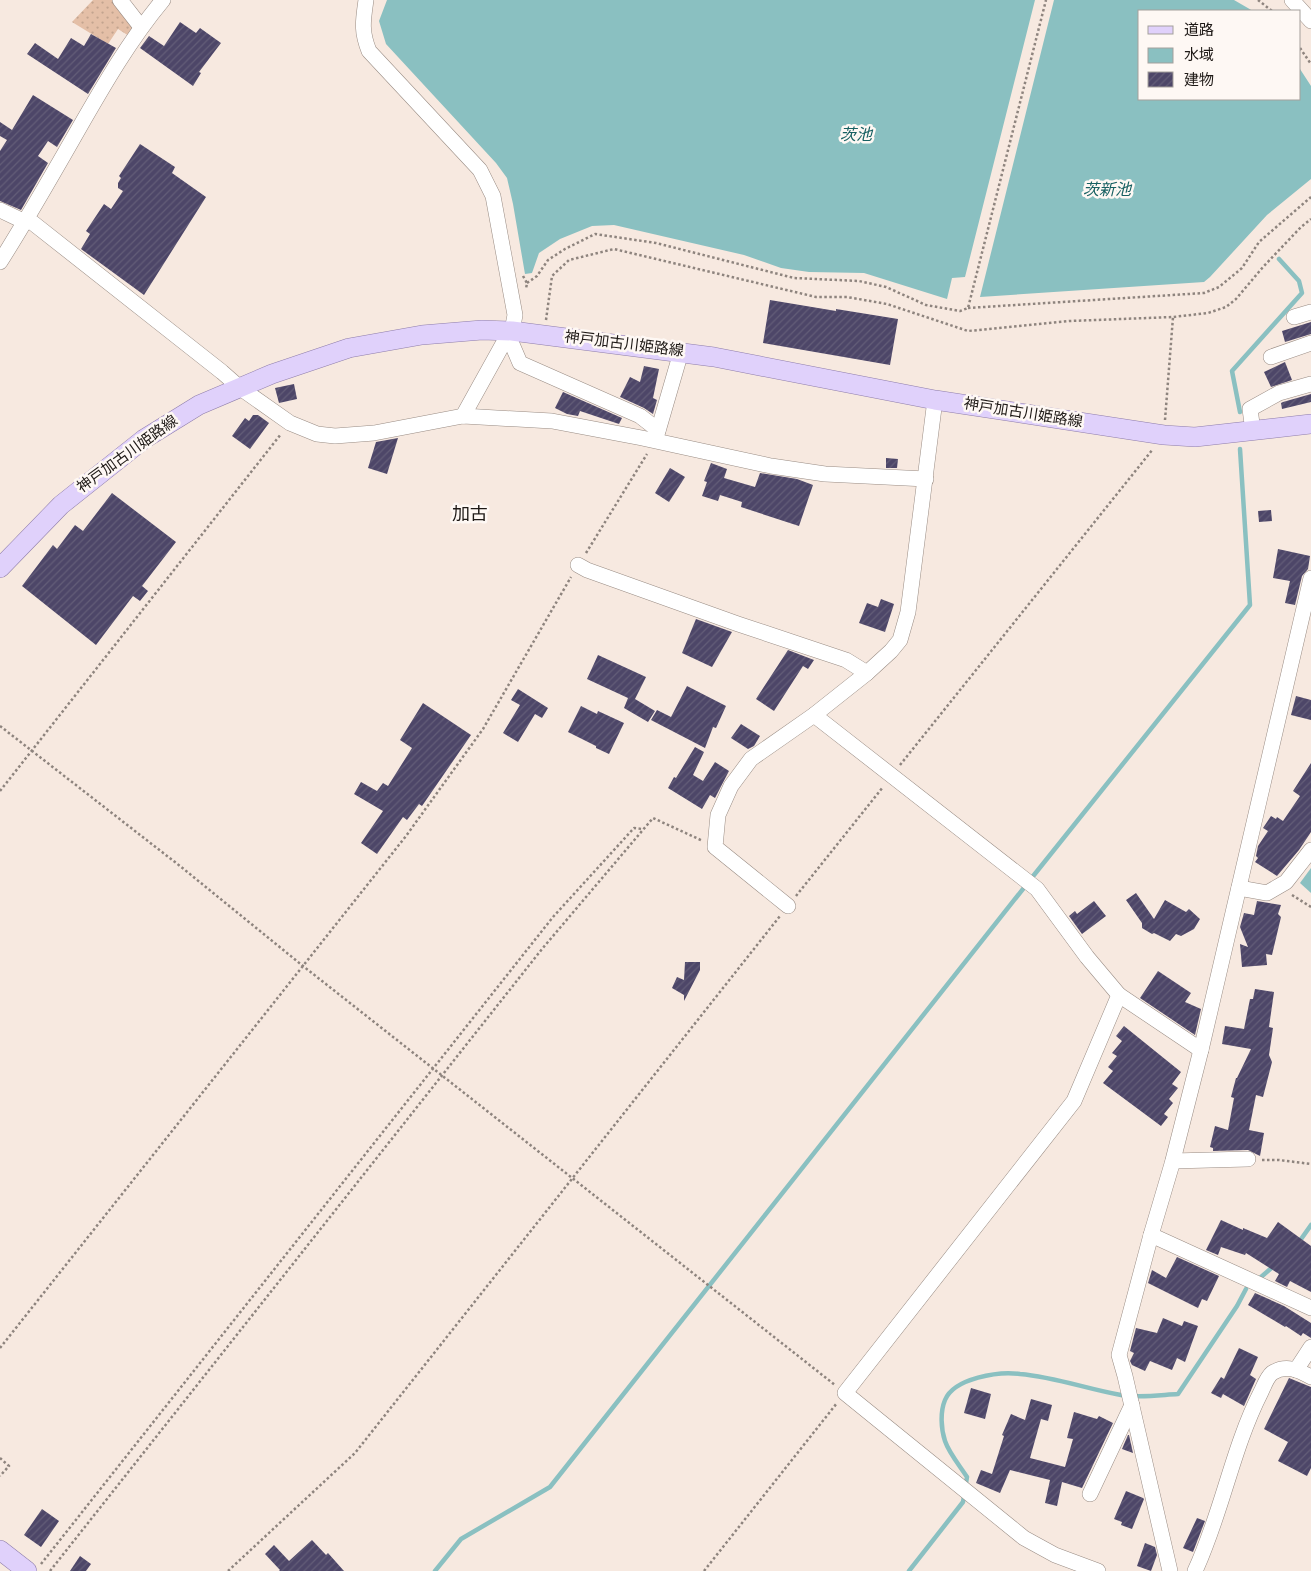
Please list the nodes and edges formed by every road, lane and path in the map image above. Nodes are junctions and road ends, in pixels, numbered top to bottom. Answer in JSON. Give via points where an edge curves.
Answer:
{"nodes":[{"id":1,"x":120,"y":0,"type":"edge"},
{"id":2,"x":163,"y":0,"type":"edge"},
{"id":3,"x":366,"y":0,"type":"edge"},
{"id":4,"x":1046,"y":0,"type":"edge"},
{"id":5,"x":1258,"y":0,"type":"edge"},
{"id":6,"x":1292,"y":0,"type":"edge"},
{"id":7,"x":1271,"y":10,"type":"edge"},
{"id":8,"x":1311,"y":21,"type":"edge"},
{"id":9,"x":141,"y":27,"type":"junction"},
{"id":10,"x":1301,"y":49,"type":"edge"},
{"id":11,"x":1311,"y":64,"type":"edge"},
{"id":12,"x":1311,"y":196,"type":"edge"},
{"id":13,"x":0,"y":210,"type":"edge"},
{"id":14,"x":1311,"y":219,"type":"edge"},
{"id":15,"x":26,"y":222,"type":"junction"},
{"id":16,"x":0,"y":262,"type":"edge"},
{"id":17,"x":527,"y":283,"type":"dead end"},
{"id":18,"x":968,"y":308,"type":"junction"},
{"id":19,"x":1311,"y":312,"type":"edge"},
{"id":20,"x":1173,"y":317,"type":"junction"},
{"id":21,"x":1294,"y":317,"type":"dead end"},
{"id":22,"x":510,"y":333,"type":"junction"},
{"id":23,"x":545,"y":335,"type":"junction"},
{"id":24,"x":1311,"y":343,"type":"edge"},
{"id":25,"x":681,"y":352,"type":"junction"},
{"id":26,"x":1271,"y":356,"type":"dead end"},
{"id":27,"x":1311,"y":384,"type":"edge"},
{"id":28,"x":239,"y":387,"type":"junction"},
{"id":29,"x":935,"y":400,"type":"junction"},
{"id":30,"x":463,"y":416,"type":"junction"},
{"id":31,"x":290,"y":423,"type":"junction"},
{"id":32,"x":1311,"y":424,"type":"edge"},
{"id":33,"x":1253,"y":431,"type":"junction"},
{"id":34,"x":1164,"y":435,"type":"junction"},
{"id":35,"x":656,"y":436,"type":"junction"},
{"id":36,"x":926,"y":479,"type":"junction"},
{"id":37,"x":578,"y":565,"type":"junction"},
{"id":38,"x":0,"y":568,"type":"edge"},
{"id":39,"x":1311,"y":578,"type":"edge"},
{"id":40,"x":1306,"y":622,"type":"edge"},
{"id":41,"x":867,"y":673,"type":"junction"},
{"id":42,"x":814,"y":715,"type":"junction"},
{"id":43,"x":0,"y":726,"type":"edge"},
{"id":44,"x":30,"y":751,"type":"junction"},
{"id":45,"x":891,"y":776,"type":"junction"},
{"id":46,"x":0,"y":791,"type":"edge"},
{"id":47,"x":642,"y":829,"type":"junction"},
{"id":48,"x":715,"y":847,"type":"junction"},
{"id":49,"x":1311,"y":850,"type":"edge"},
{"id":50,"x":1278,"y":887,"type":"junction"},
{"id":51,"x":1239,"y":888,"type":"junction"},
{"id":52,"x":788,"y":906,"type":"junction"},
{"id":53,"x":1311,"y":906,"type":"edge"},
{"id":54,"x":303,"y":966,"type":"junction"},
{"id":55,"x":1119,"y":995,"type":"junction"},
{"id":56,"x":1201,"y":1050,"type":"junction"},
{"id":57,"x":432,"y":1068,"type":"junction"},
{"id":58,"x":442,"y":1075,"type":"junction"},
{"id":59,"x":1248,"y":1159,"type":"joint"},
{"id":60,"x":1173,"y":1161,"type":"junction"},
{"id":61,"x":1311,"y":1164,"type":"edge"},
{"id":62,"x":573,"y":1179,"type":"junction"},
{"id":63,"x":1150,"y":1235,"type":"junction"},
{"id":64,"x":1311,"y":1308,"type":"edge"},
{"id":65,"x":0,"y":1348,"type":"edge"},
{"id":66,"x":1311,"y":1348,"type":"edge"},
{"id":67,"x":1296,"y":1370,"type":"junction"},
{"id":68,"x":1311,"y":1377,"type":"edge"},
{"id":69,"x":845,"y":1393,"type":"junction"},
{"id":70,"x":1132,"y":1405,"type":"junction"},
{"id":71,"x":0,"y":1458,"type":"edge"},
{"id":72,"x":0,"y":1476,"type":"edge"},
{"id":73,"x":1090,"y":1494,"type":"dead end"},
{"id":74,"x":0,"y":1550,"type":"edge"},
{"id":75,"x":27,"y":1571,"type":"edge"},
{"id":76,"x":36,"y":1571,"type":"edge"},
{"id":77,"x":50,"y":1571,"type":"edge"},
{"id":78,"x":228,"y":1571,"type":"edge"},
{"id":79,"x":704,"y":1571,"type":"edge"},
{"id":80,"x":1098,"y":1571,"type":"edge"},
{"id":81,"x":1170,"y":1571,"type":"edge"},
{"id":82,"x":1195,"y":1571,"type":"edge"}],
"edges":[{"from":1,"to":9,"type":"street"},
{"from":2,"to":9,"type":"street"},
{"from":3,"to":22,"type":"street","via":[[362,22],[369,51],[480,170],[493,196],[515,314]]},
{"from":4,"to":18,"type":"path"},
{"from":5,"to":7,"type":"path"},
{"from":6,"to":8,"type":"street"},
{"from":9,"to":15,"type":"street","via":[[92,105]]},
{"from":10,"to":11,"type":"path"},
{"from":12,"to":18,"type":"path","via":[[1259,242],[1242,268],[1219,287],[1204,293]]},
{"from":13,"to":15,"type":"street"},
{"from":14,"to":20,"type":"path","via":[[1226,307],[1208,313]]},
{"from":15,"to":16,"type":"street"},
{"from":15,"to":28,"type":"street","via":[[33,223]]},
{"from":17,"to":18,"type":"path","via":[[548,260],[595,234],[656,243],[794,278],[859,281],[886,287],[926,305],[960,311]]},
{"from":19,"to":21,"type":"street"},
{"from":20,"to":23,"type":"path","via":[[1070,321],[968,331],[887,304],[847,297],[816,297],[614,249],[569,260],[552,276]]},
{"from":20,"to":34,"type":"path"},
{"from":22,"to":23,"type":"main road","name":"神戸加古川姫路線"},
{"from":22,"to":28,"type":"main road","name":"神戸加古川姫路線","via":[[482,330],[422,335],[349,348]]},
{"from":22,"to":30,"type":"street"},
{"from":22,"to":35,"type":"street","via":[[520,364],[640,416]]},
{"from":23,"to":25,"type":"main road","name":"神戸加古川姫路線"},
{"from":24,"to":26,"type":"street"},
{"from":25,"to":29,"type":"main road","name":"神戸加古川姫路線"},
{"from":25,"to":35,"type":"street"},
{"from":27,"to":33,"type":"street","via":[[1279,394],[1250,409]]},
{"from":28,"to":31,"type":"street"},
{"from":28,"to":38,"type":"main road","name":"神戸加古川姫路線","via":[[199,405],[144,439],[61,505]]},
{"from":29,"to":34,"type":"main road","name":"神戸加古川姫路線"},
{"from":29,"to":36,"type":"street"},
{"from":30,"to":31,"type":"street","via":[[374,434],[335,436],[305,430]]},
{"from":30,"to":35,"type":"street","via":[[552,421],[642,438]]},
{"from":31,"to":44,"type":"path"},
{"from":32,"to":33,"type":"main road","name":"神戸加古川姫路線"},
{"from":33,"to":34,"type":"main road","name":"神戸加古川姫路線","via":[[1196,437]]},
{"from":34,"to":45,"type":"path"},
{"from":35,"to":36,"type":"street","via":[[780,468],[825,474]]},
{"from":35,"to":37,"type":"path"},
{"from":36,"to":41,"type":"street","via":[[908,612],[900,640]]},
{"from":37,"to":41,"type":"street","via":[[846,660]]},
{"from":37,"to":54,"type":"path","via":[[483,729],[406,836]]},
{"from":39,"to":40,"type":"street"},
{"from":40,"to":51,"type":"street"},
{"from":41,"to":42,"type":"street"},
{"from":42,"to":45,"type":"street"},
{"from":42,"to":48,"type":"street","via":[[751,759],[732,786],[718,815]]},
{"from":43,"to":44,"type":"path"},
{"from":44,"to":46,"type":"path"},
{"from":44,"to":54,"type":"path"},
{"from":45,"to":52,"type":"path"},
{"from":45,"to":55,"type":"street","via":[[1037,889]]},
{"from":47,"to":48,"type":"path","via":[[653,818]]},
{"from":47,"to":57,"type":"path","via":[[634,828],[553,917]]},
{"from":47,"to":58,"type":"path"},
{"from":48,"to":52,"type":"street"},
{"from":49,"to":50,"type":"street","via":[[1286,882]]},
{"from":50,"to":51,"type":"street","via":[[1267,893]]},
{"from":50,"to":53,"type":"path"},
{"from":51,"to":56,"type":"street"},
{"from":52,"to":62,"type":"path"},
{"from":54,"to":57,"type":"path"},
{"from":54,"to":65,"type":"path"},
{"from":55,"to":56,"type":"street"},
{"from":55,"to":69,"type":"street","via":[[1074,1101]]},
{"from":56,"to":60,"type":"street"},
{"from":57,"to":58,"type":"path"},
{"from":57,"to":76,"type":"path"},
{"from":58,"to":62,"type":"path"},
{"from":58,"to":77,"type":"path"},
{"from":59,"to":60,"type":"street"},
{"from":59,"to":61,"type":"path"},
{"from":60,"to":63,"type":"street"},
{"from":62,"to":69,"type":"path"},
{"from":62,"to":78,"type":"path","via":[[355,1453]]},
{"from":63,"to":64,"type":"street"},
{"from":63,"to":70,"type":"street","via":[[1118,1355]]},
{"from":66,"to":67,"type":"street"},
{"from":67,"to":68,"type":"street"},
{"from":67,"to":82,"type":"street","via":[[1283,1368],[1270,1374],[1253,1408]]},
{"from":69,"to":79,"type":"path"},
{"from":69,"to":80,"type":"street","via":[[1024,1538],[1055,1555]]},
{"from":70,"to":73,"type":"street"},
{"from":70,"to":81,"type":"street"},
{"from":71,"to":72,"type":"path","via":[[9,1466]]},
{"from":74,"to":75,"type":"main road"}]}
